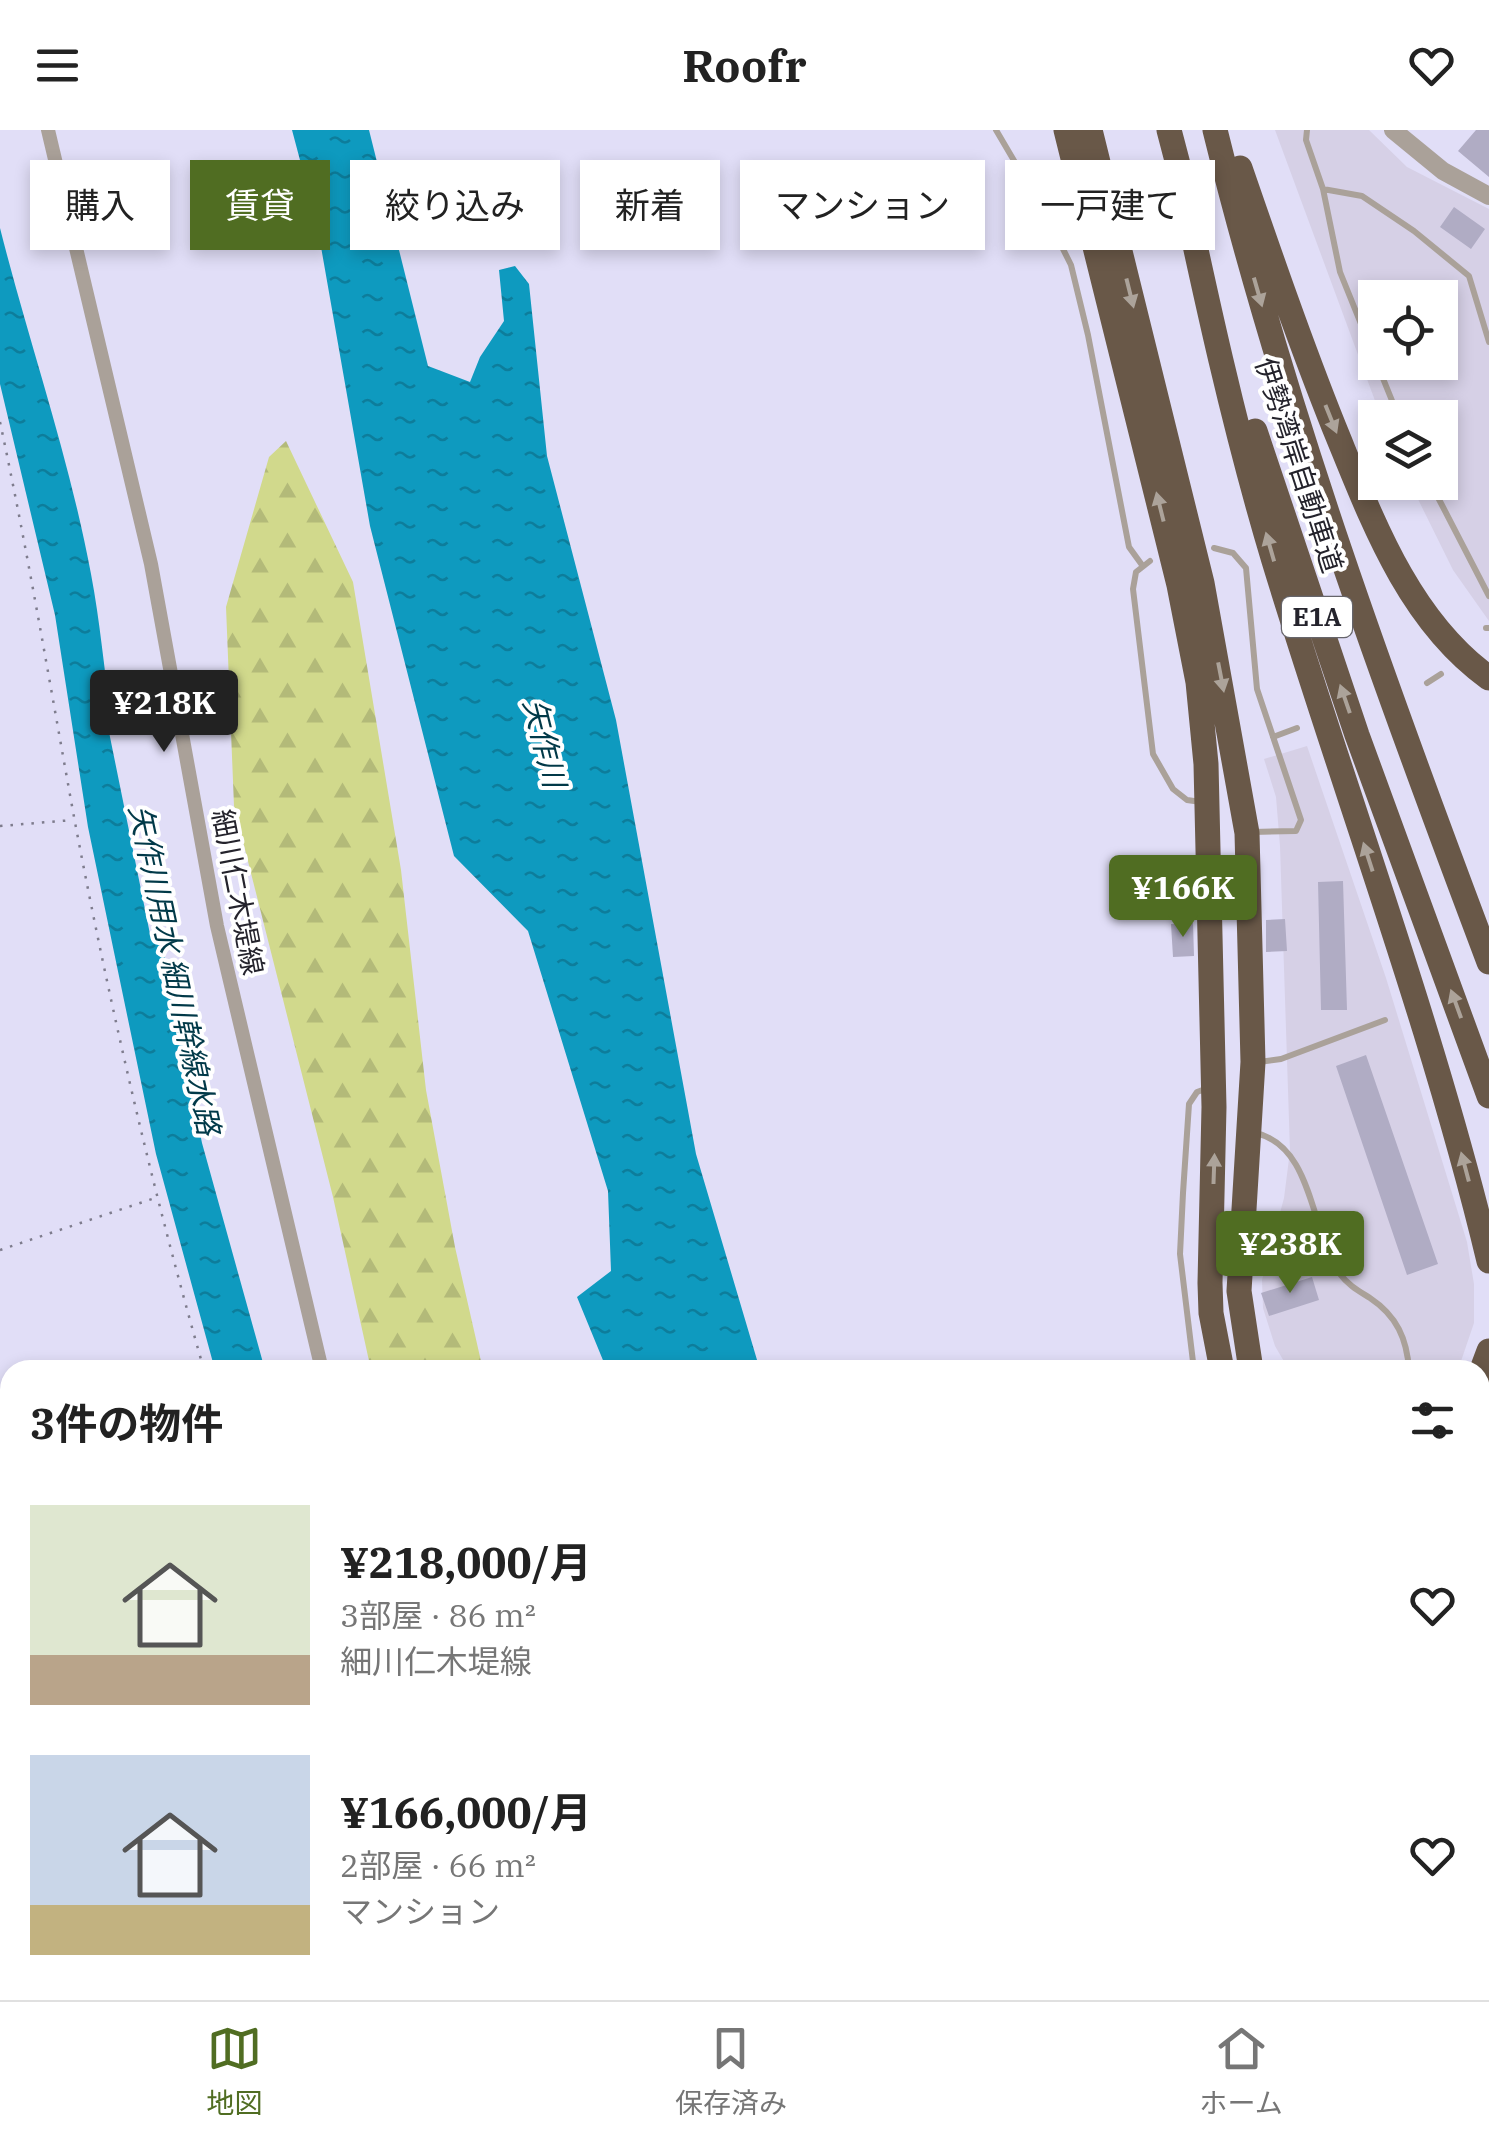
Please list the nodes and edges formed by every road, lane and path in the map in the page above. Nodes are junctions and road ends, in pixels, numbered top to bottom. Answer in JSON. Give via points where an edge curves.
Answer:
{"nodes":[{"id":1,"x":48,"y":130,"type":"edge"},
{"id":2,"x":996,"y":130,"type":"edge"},
{"id":3,"x":1066,"y":130,"type":"edge"},
{"id":4,"x":1090,"y":130,"type":"edge"},
{"id":5,"x":1169,"y":130,"type":"edge"},
{"id":6,"x":1215,"y":130,"type":"edge"},
{"id":7,"x":1227,"y":130,"type":"edge"},
{"id":8,"x":1307,"y":130,"type":"edge"},
{"id":9,"x":1393,"y":130,"type":"edge"},
{"id":10,"x":1409,"y":138,"type":"edge"},
{"id":11,"x":1176,"y":157,"type":"junction"},
{"id":12,"x":1323,"y":189,"type":"junction"},
{"id":13,"x":1489,"y":196,"type":"edge"},
{"id":14,"x":1489,"y":342,"type":"edge"},
{"id":15,"x":1392,"y":400,"type":"edge"},
{"id":16,"x":0,"y":422,"type":"edge"},
{"id":17,"x":1439,"y":500,"type":"edge"},
{"id":18,"x":1214,"y":548,"type":"dead end"},
{"id":19,"x":1150,"y":561,"type":"dead end"},
{"id":20,"x":1142,"y":565,"type":"junction"},
{"id":21,"x":1489,"y":596,"type":"edge"},
{"id":22,"x":1441,"y":674,"type":"dead end"},
{"id":23,"x":1489,"y":678,"type":"edge"},
{"id":24,"x":1427,"y":683,"type":"dead end"},
{"id":25,"x":1298,"y":728,"type":"dead end"},
{"id":26,"x":1273,"y":737,"type":"junction"},
{"id":27,"x":1206,"y":802,"type":"junction"},
{"id":28,"x":75,"y":820,"type":"junction"},
{"id":29,"x":0,"y":826,"type":"edge"},
{"id":30,"x":1247,"y":832,"type":"junction"},
{"id":31,"x":1489,"y":962,"type":"edge"},
{"id":32,"x":1385,"y":1020,"type":"dead end"},
{"id":33,"x":1253,"y":1062,"type":"junction"},
{"id":34,"x":1214,"y":1087,"type":"junction"},
{"id":35,"x":1489,"y":1096,"type":"edge"},
{"id":36,"x":1250,"y":1132,"type":"junction"},
{"id":37,"x":155,"y":1198,"type":"junction"},
{"id":38,"x":0,"y":1250,"type":"edge"},
{"id":39,"x":1489,"y":1261,"type":"edge"},
{"id":40,"x":1239,"y":1291,"type":"junction"},
{"id":41,"x":201,"y":1360,"type":"edge"},
{"id":42,"x":320,"y":1360,"type":"edge"},
{"id":43,"x":1193,"y":1360,"type":"edge"},
{"id":44,"x":1220,"y":1360,"type":"edge"},
{"id":45,"x":1249,"y":1360,"type":"edge"},
{"id":46,"x":1259,"y":1360,"type":"edge"},
{"id":47,"x":1408,"y":1360,"type":"edge"}],
"edges":[{"from":1,"to":42,"type":"street","name":"細川仁木堤線","via":[[151,564],[217,926]]},
{"from":2,"to":20,"type":"lane","via":[[1070,265],[1129,548]]},
{"from":27,"to":3,"type":"highway","one_way":true,"via":[[1189,632]]},
{"from":4,"to":30,"type":"highway","one_way":true,"via":[[1202,583]]},
{"from":5,"to":11,"type":"highway","name":"伊勢湾岸自動車道","number":"E1A"},
{"from":6,"to":31,"type":"highway","name":"伊勢湾岸自動車道","number":"E1A","one_way":true,"via":[[1338,550]]},
{"from":7,"to":23,"type":"highway","one_way":true,"via":[[1296,328],[1381,536],[1432,623]]},
{"from":8,"to":12,"type":"lane"},
{"from":9,"to":10,"type":"street"},
{"from":10,"to":13,"type":"street","via":[[1443,170]]},
{"from":35,"to":11,"type":"highway","name":"伊勢湾岸自動車道","number":"E1A","one_way":true,"via":[[1294,554]]},
{"from":39,"to":11,"type":"highway","one_way":true,"via":[[1431,1054],[1274,558],[1230,401]]},
{"from":12,"to":14,"type":"lane","via":[[1362,196],[1469,276]]},
{"from":12,"to":15,"type":"lane","via":[[1340,272]]},
{"from":16,"to":28,"type":"path"},
{"from":17,"to":21,"type":"lane"},
{"from":18,"to":26,"type":"lane","via":[[1233,552],[1246,568],[1257,689]]},
{"from":19,"to":20,"type":"lane"},
{"from":20,"to":27,"type":"lane","via":[[1133,589],[1154,754],[1180,796]]},
{"from":22,"to":24,"type":"lane"},
{"from":25,"to":26,"type":"lane"},
{"from":26,"to":30,"type":"lane","via":[[1300,826]]},
{"from":27,"to":34,"type":"highway"},
{"from":28,"to":29,"type":"path"},
{"from":28,"to":37,"type":"path"},
{"from":30,"to":33,"type":"highway"},
{"from":32,"to":33,"type":"lane","via":[[1281,1059]]},
{"from":33,"to":36,"type":"highway"},
{"from":34,"to":43,"type":"lane","via":[[1192,1097],[1187,1116],[1180,1254]]},
{"from":44,"to":34,"type":"highway","one_way":true,"via":[[1210,1283]]},
{"from":36,"to":40,"type":"highway"},
{"from":36,"to":47,"type":"lane","via":[[1277,1141],[1292,1157],[1342,1278],[1394,1320]]},
{"from":37,"to":38,"type":"path"},
{"from":37,"to":41,"type":"path"},
{"from":40,"to":45,"type":"highway"},
{"from":40,"to":46,"type":"highway"}]}
